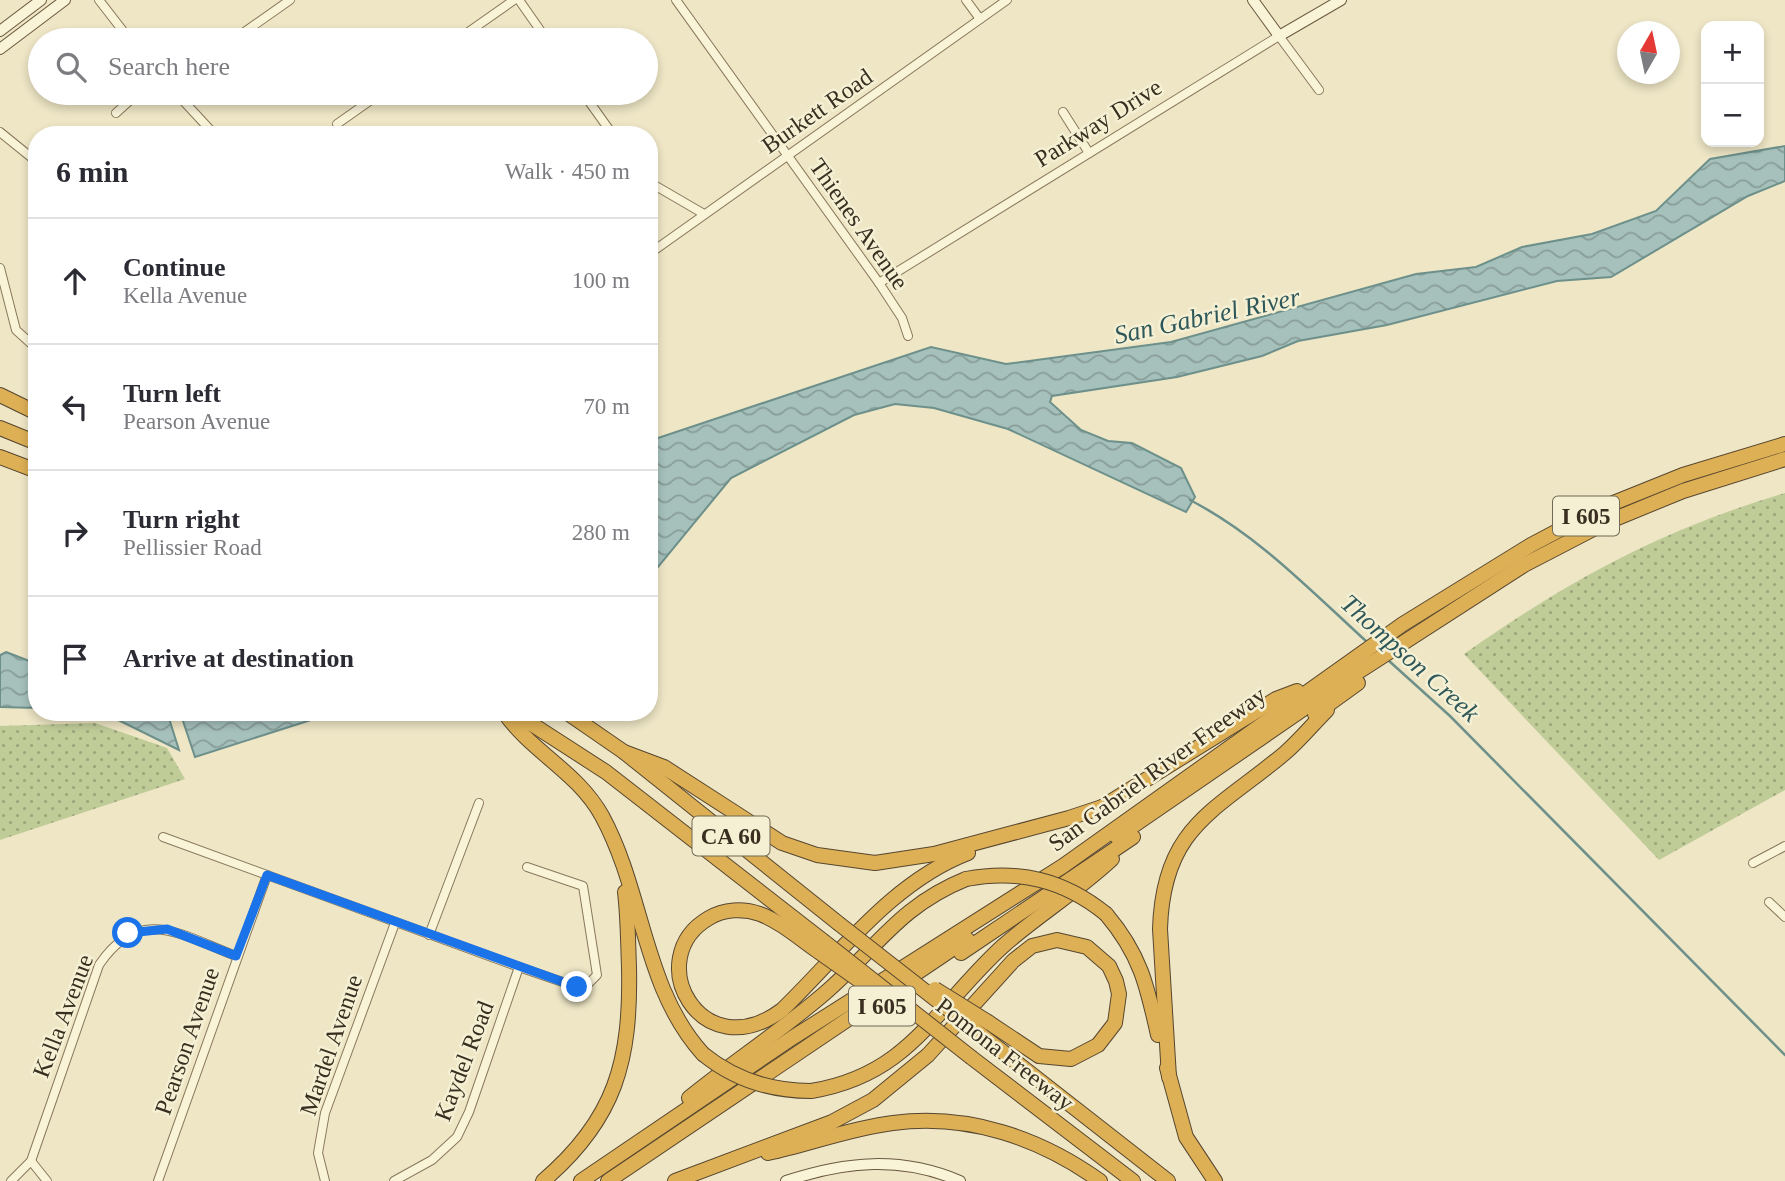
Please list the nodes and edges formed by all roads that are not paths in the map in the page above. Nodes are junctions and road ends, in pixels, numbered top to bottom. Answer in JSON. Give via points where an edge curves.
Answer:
{"nodes":[{"id":1,"x":41,"y":0,"type":"edge"},
{"id":2,"x":65,"y":0,"type":"edge"},
{"id":3,"x":99,"y":0,"type":"edge"},
{"id":4,"x":290,"y":0,"type":"edge"},
{"id":5,"x":516,"y":0,"type":"edge"},
{"id":6,"x":676,"y":0,"type":"edge"},
{"id":7,"x":966,"y":0,"type":"edge"},
{"id":8,"x":1007,"y":0,"type":"edge"},
{"id":9,"x":1253,"y":0,"type":"edge"},
{"id":10,"x":1341,"y":0,"type":"edge"},
{"id":11,"x":980,"y":19,"type":"junction"},
{"id":12,"x":121,"y":28,"type":"edge"},
{"id":13,"x":250,"y":28,"type":"edge"},
{"id":14,"x":475,"y":28,"type":"edge"},
{"id":15,"x":538,"y":28,"type":"edge"},
{"id":16,"x":0,"y":31,"type":"edge"},
{"id":17,"x":1279,"y":36,"type":"junction"},
{"id":18,"x":0,"y":49,"type":"edge"},
{"id":19,"x":1319,"y":90,"type":"dead end"},
{"id":20,"x":125,"y":105,"type":"edge"},
{"id":21,"x":187,"y":105,"type":"edge"},
{"id":22,"x":365,"y":105,"type":"edge"},
{"id":23,"x":592,"y":105,"type":"edge"},
{"id":24,"x":1063,"y":112,"type":"dead end"},
{"id":25,"x":116,"y":113,"type":"dead end"},
{"id":26,"x":337,"y":124,"type":"dead end"},
{"id":27,"x":207,"y":126,"type":"edge"},
{"id":28,"x":607,"y":126,"type":"edge"},
{"id":29,"x":0,"y":132,"type":"edge"},
{"id":30,"x":1089,"y":153,"type":"junction"},
{"id":31,"x":28,"y":155,"type":"edge"},
{"id":32,"x":786,"y":155,"type":"junction"},
{"id":33,"x":658,"y":187,"type":"edge"},
{"id":34,"x":704,"y":215,"type":"junction"},
{"id":35,"x":658,"y":248,"type":"edge"},
{"id":36,"x":0,"y":268,"type":"edge"},
{"id":37,"x":879,"y":283,"type":"junction"},
{"id":38,"x":908,"y":336,"type":"dead end"},
{"id":39,"x":28,"y":341,"type":"edge"},
{"id":40,"x":0,"y":396,"type":"edge"},
{"id":41,"x":28,"y":410,"type":"edge"},
{"id":42,"x":0,"y":429,"type":"edge"},
{"id":43,"x":28,"y":440,"type":"edge"},
{"id":44,"x":1785,"y":444,"type":"edge"},
{"id":45,"x":1785,"y":456,"type":"edge"},
{"id":46,"x":0,"y":457,"type":"edge"},
{"id":47,"x":28,"y":468,"type":"edge"},
{"id":48,"x":1785,"y":468,"type":"edge"},
{"id":49,"x":1412,"y":632,"type":"junction"},
{"id":50,"x":1343,"y":680,"type":"junction"},
{"id":51,"x":1319,"y":682,"type":"junction"},
{"id":52,"x":1337,"y":699,"type":"junction"},
{"id":53,"x":510,"y":721,"type":"edge"},
{"id":54,"x":527,"y":721,"type":"edge"},
{"id":55,"x":579,"y":721,"type":"edge"},
{"id":56,"x":620,"y":749,"type":"junction"},
{"id":57,"x":1171,"y":786,"type":"junction"},
{"id":58,"x":479,"y":803,"type":"dead end"},
{"id":59,"x":1142,"y":830,"type":"junction"},
{"id":60,"x":1024,"y":831,"type":"junction"},
{"id":61,"x":163,"y":838,"type":"dead end"},
{"id":62,"x":1785,"y":846,"type":"edge"},
{"id":63,"x":622,"y":863,"type":"junction"},
{"id":64,"x":1753,"y":863,"type":"dead end"},
{"id":65,"x":527,"y":867,"type":"dead end"},
{"id":66,"x":267,"y":875,"type":"junction"},
{"id":67,"x":1769,"y":902,"type":"dead end"},
{"id":68,"x":1785,"y":917,"type":"edge"},
{"id":69,"x":395,"y":923,"type":"junction"},
{"id":70,"x":429,"y":935,"type":"junction"},
{"id":71,"x":820,"y":946,"type":"junction"},
{"id":72,"x":236,"y":956,"type":"junction"},
{"id":73,"x":519,"y":967,"type":"junction"},
{"id":74,"x":817,"y":1023,"type":"junction"},
{"id":75,"x":984,"y":1028,"type":"junction"},
{"id":76,"x":1169,"y":1077,"type":"junction"},
{"id":77,"x":617,"y":1157,"type":"junction"},
{"id":78,"x":736,"y":1159,"type":"junction"},
{"id":79,"x":31,"y":1161,"type":"junction"},
{"id":80,"x":11,"y":1181,"type":"edge"},
{"id":81,"x":47,"y":1181,"type":"edge"},
{"id":82,"x":158,"y":1181,"type":"edge"},
{"id":83,"x":325,"y":1181,"type":"edge"},
{"id":84,"x":394,"y":1181,"type":"edge"},
{"id":85,"x":543,"y":1181,"type":"edge"},
{"id":86,"x":581,"y":1181,"type":"edge"},
{"id":87,"x":598,"y":1181,"type":"edge"},
{"id":88,"x":608,"y":1181,"type":"edge"},
{"id":89,"x":622,"y":1181,"type":"edge"},
{"id":90,"x":675,"y":1181,"type":"edge"},
{"id":91,"x":786,"y":1181,"type":"edge"},
{"id":92,"x":960,"y":1181,"type":"edge"},
{"id":93,"x":1100,"y":1181,"type":"edge"},
{"id":94,"x":1133,"y":1181,"type":"edge"},
{"id":95,"x":1168,"y":1181,"type":"edge"},
{"id":96,"x":1215,"y":1181,"type":"edge"}],
"edges":[{"from":1,"to":16,"type":"main road"},
{"from":2,"to":18,"type":"main road"},
{"from":3,"to":12,"type":"street"},
{"from":4,"to":13,"type":"street"},
{"from":5,"to":14,"type":"street"},
{"from":5,"to":15,"type":"street"},
{"from":6,"to":32,"type":"street","name":"Thienes Avenue"},
{"from":7,"to":11,"type":"street"},
{"from":8,"to":11,"type":"street","name":"Burkett Road"},
{"from":9,"to":17,"type":"main road"},
{"from":10,"to":17,"type":"main road","name":"Parkway Drive"},
{"from":11,"to":32,"type":"street","name":"Burkett Road"},
{"from":17,"to":19,"type":"street"},
{"from":17,"to":30,"type":"street","name":"Parkway Drive"},
{"from":20,"to":25,"type":"street"},
{"from":21,"to":27,"type":"street"},
{"from":22,"to":26,"type":"street"},
{"from":23,"to":28,"type":"street"},
{"from":24,"to":30,"type":"street"},
{"from":29,"to":31,"type":"street"},
{"from":30,"to":37,"type":"street","name":"Parkway Drive"},
{"from":32,"to":34,"type":"street","name":"Burkett Road"},
{"from":32,"to":37,"type":"street","name":"Thienes Avenue"},
{"from":33,"to":34,"type":"street"},
{"from":34,"to":35,"type":"street","name":"Burkett Road"},
{"from":36,"to":39,"type":"street","via":[[16,330]]},
{"from":37,"to":38,"type":"street","name":"Thienes Avenue","via":[[902,317]]},
{"from":40,"to":41,"type":"highway"},
{"from":42,"to":43,"type":"highway"},
{"from":44,"to":49,"type":"highway","name":"San Gabriel River Freeway","number":"I 605","via":[[1683,475],[1601,508],[1531,545]]},
{"from":45,"to":49,"type":"highway","via":[[1677,488],[1566,536],[1510,566]]},
{"from":46,"to":47,"type":"highway"},
{"from":48,"to":49,"type":"highway","name":"San Gabriel River Freeway","number":"I 605","via":[[1685,499],[1592,539]]},
{"from":49,"to":50,"type":"highway","name":"San Gabriel River Freeway","number":"I 605"},
{"from":49,"to":50,"type":"highway","name":"San Gabriel River Freeway","number":"I 605"},
{"from":50,"to":51,"type":"highway","name":"San Gabriel River Freeway","number":"I 605"},
{"from":50,"to":52,"type":"highway","name":"San Gabriel River Freeway","number":"I 605"},
{"from":50,"to":57,"type":"highway","via":[[1196,777]]},
{"from":50,"to":88,"type":"highway"},
{"from":51,"to":57,"type":"highway","name":"San Gabriel River Freeway","number":"I 605"},
{"from":51,"to":60,"type":"highway","via":[[1276,699],[1102,807]]},
{"from":52,"to":59,"type":"highway","name":"San Gabriel River Freeway","number":"I 605"},
{"from":52,"to":76,"type":"highway","via":[[1287,752],[1207,813],[1181,843],[1171,863],[1160,907]]},
{"from":53,"to":63,"type":"highway","via":[[574,778],[601,815]]},
{"from":54,"to":71,"type":"highway","name":"Pomona Freeway","number":"CA 60","via":[[604,770]]},
{"from":55,"to":56,"type":"highway","name":"Pomona Freeway","number":"CA 60"},
{"from":56,"to":60,"type":"highway","via":[[664,767],[782,843],[826,857],[875,863],[907,859]]},
{"from":56,"to":75,"type":"highway","name":"Pomona Freeway","number":"CA 60","bridge":true,"via":[[838,923]]},
{"from":57,"to":74,"type":"highway","name":"San Gabriel River Freeway","number":"I 605","via":[[1063,866]]},
{"from":58,"to":70,"type":"street"},
{"from":59,"to":63,"type":"highway","bridge":true,"via":[[1091,878],[1001,948],[886,1065],[847,1084],[811,1091],[779,1090],[747,1081],[704,1054],[681,1028],[668,1004]]},
{"from":59,"to":89,"type":"highway","name":"San Gabriel River Freeway","number":"I 605"},
{"from":60,"to":71,"type":"highway","via":[[922,876],[766,1022],[741,1029],[713,1023],[690,1003],[679,975],[691,933],[702,922],[729,911],[759,914]]},
{"from":61,"to":66,"type":"street"},
{"from":62,"to":64,"type":"street"},
{"from":63,"to":85,"type":"highway","via":[[628,957],[626,1046],[617,1079],[592,1130]]},
{"from":65,"to":73,"type":"street","via":[[583,886],[597,975],[586,986],[577,987]]},
{"from":66,"to":69,"type":"street"},
{"from":66,"to":72,"type":"street","name":"Pearson Avenue"},
{"from":67,"to":68,"type":"street"},
{"from":69,"to":70,"type":"street"},
{"from":69,"to":83,"type":"street","name":"Mardel Avenue","via":[[325,1113],[318,1153]]},
{"from":70,"to":73,"type":"street"},
{"from":71,"to":94,"type":"highway","name":"Pomona Freeway","number":"CA 60","bridge":true},
{"from":72,"to":79,"type":"street","name":"Kella Avenue","via":[[167,929],[128,933],[113,943],[99,965]]},
{"from":72,"to":82,"type":"street","name":"Pearson Avenue"},
{"from":73,"to":84,"type":"street","name":"Kaydel Road","via":[[457,1137],[432,1160]]},
{"from":74,"to":77,"type":"highway","name":"San Gabriel River Freeway","number":"I 605"},
{"from":74,"to":87,"type":"highway","via":[[804,1040]]},
{"from":75,"to":78,"type":"highway","via":[[1039,1056],[1071,1059],[1098,1045],[1115,1023],[1116,981],[1109,966],[1087,947],[1057,940],[1032,946],[928,1055],[888,1090],[832,1122]]},
{"from":75,"to":95,"type":"highway","name":"Pomona Freeway","number":"CA 60"},
{"from":76,"to":77,"type":"highway","bridge":true,"via":[[1139,960],[1128,941],[1106,914],[1069,889],[1039,878],[1005,874],[966,880],[920,901],[828,991]]},
{"from":76,"to":96,"type":"highway","via":[[1186,1137]]},
{"from":77,"to":86,"type":"highway","name":"San Gabriel River Freeway","number":"I 605"},
{"from":78,"to":90,"type":"highway"},
{"from":78,"to":93,"type":"highway","via":[[893,1123],[947,1122],[1019,1137],[1063,1156]]},
{"from":79,"to":80,"type":"street","name":"Kella Avenue"},
{"from":79,"to":81,"type":"street"},
{"from":91,"to":92,"type":"main road","via":[[839,1166],[876,1163],[916,1167]]}]}
